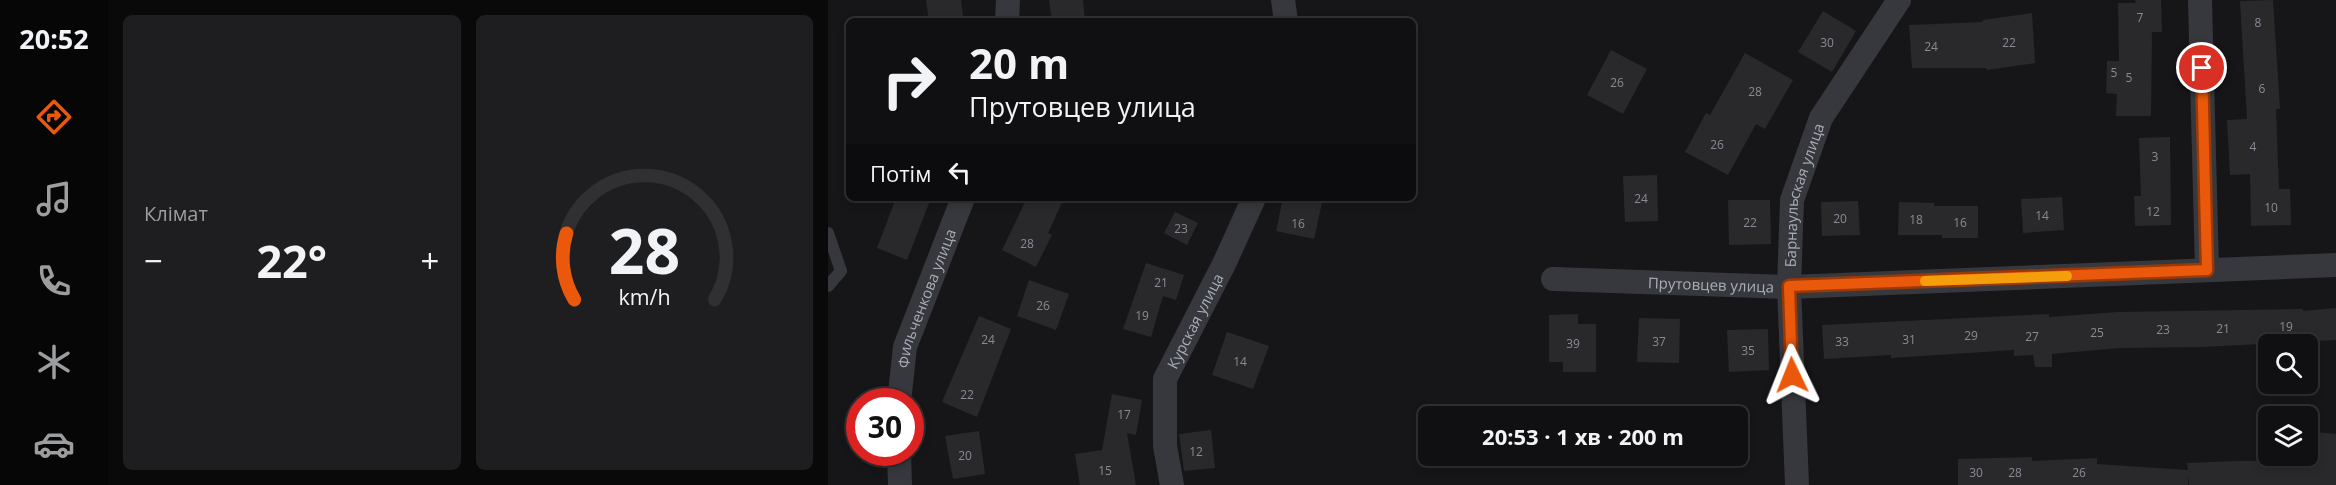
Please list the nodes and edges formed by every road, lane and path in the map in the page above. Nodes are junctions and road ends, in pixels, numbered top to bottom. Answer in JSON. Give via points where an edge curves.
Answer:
{"nodes":[{"id":1,"x":1008,"y":0,"type":"edge"},
{"id":2,"x":1283,"y":0,"type":"edge"},
{"id":3,"x":1899,"y":0,"type":"edge"},
{"id":4,"x":2200,"y":0,"type":"edge"},
{"id":5,"x":1007,"y":18,"type":"edge"},
{"id":6,"x":1286,"y":18,"type":"edge"},
{"id":7,"x":962,"y":201,"type":"edge"},
{"id":8,"x":1253,"y":201,"type":"edge"},
{"id":9,"x":828,"y":234,"type":"edge"},
{"id":10,"x":2336,"y":265,"type":"edge"},
{"id":11,"x":2207,"y":270,"type":"junction"},
{"id":12,"x":1553,"y":279,"type":"dead end"},
{"id":13,"x":828,"y":286,"type":"edge"},
{"id":14,"x":1789,"y":286,"type":"junction"},
{"id":15,"x":901,"y":388,"type":"edge"},
{"id":16,"x":899,"y":466,"type":"edge"},
{"id":17,"x":900,"y":485,"type":"edge"},
{"id":18,"x":1172,"y":485,"type":"edge"},
{"id":19,"x":1797,"y":485,"type":"edge"}],
"edges":[{"from":1,"to":5,"type":"street"},
{"from":2,"to":6,"type":"street"},
{"from":3,"to":14,"type":"street","name":"Барнаульская улица","via":[[1821,118],[1792,200]]},
{"from":4,"to":11,"type":"street"},
{"from":7,"to":15,"type":"street","name":"Фильченкова улица","via":[[905,347]]},
{"from":8,"to":18,"type":"street","name":"Курская улица","via":[[1165,379],[1165,446]]},
{"from":9,"to":13,"type":"lane","via":[[842,271]]},
{"from":10,"to":11,"type":"street","name":"Прутовцев улица"},
{"from":11,"to":14,"type":"street","name":"Прутовцев улица"},
{"from":12,"to":14,"type":"street","name":"Прутовцев улица"},
{"from":14,"to":19,"type":"street","name":"Барнаульская улица"},
{"from":16,"to":17,"type":"street"}]}
